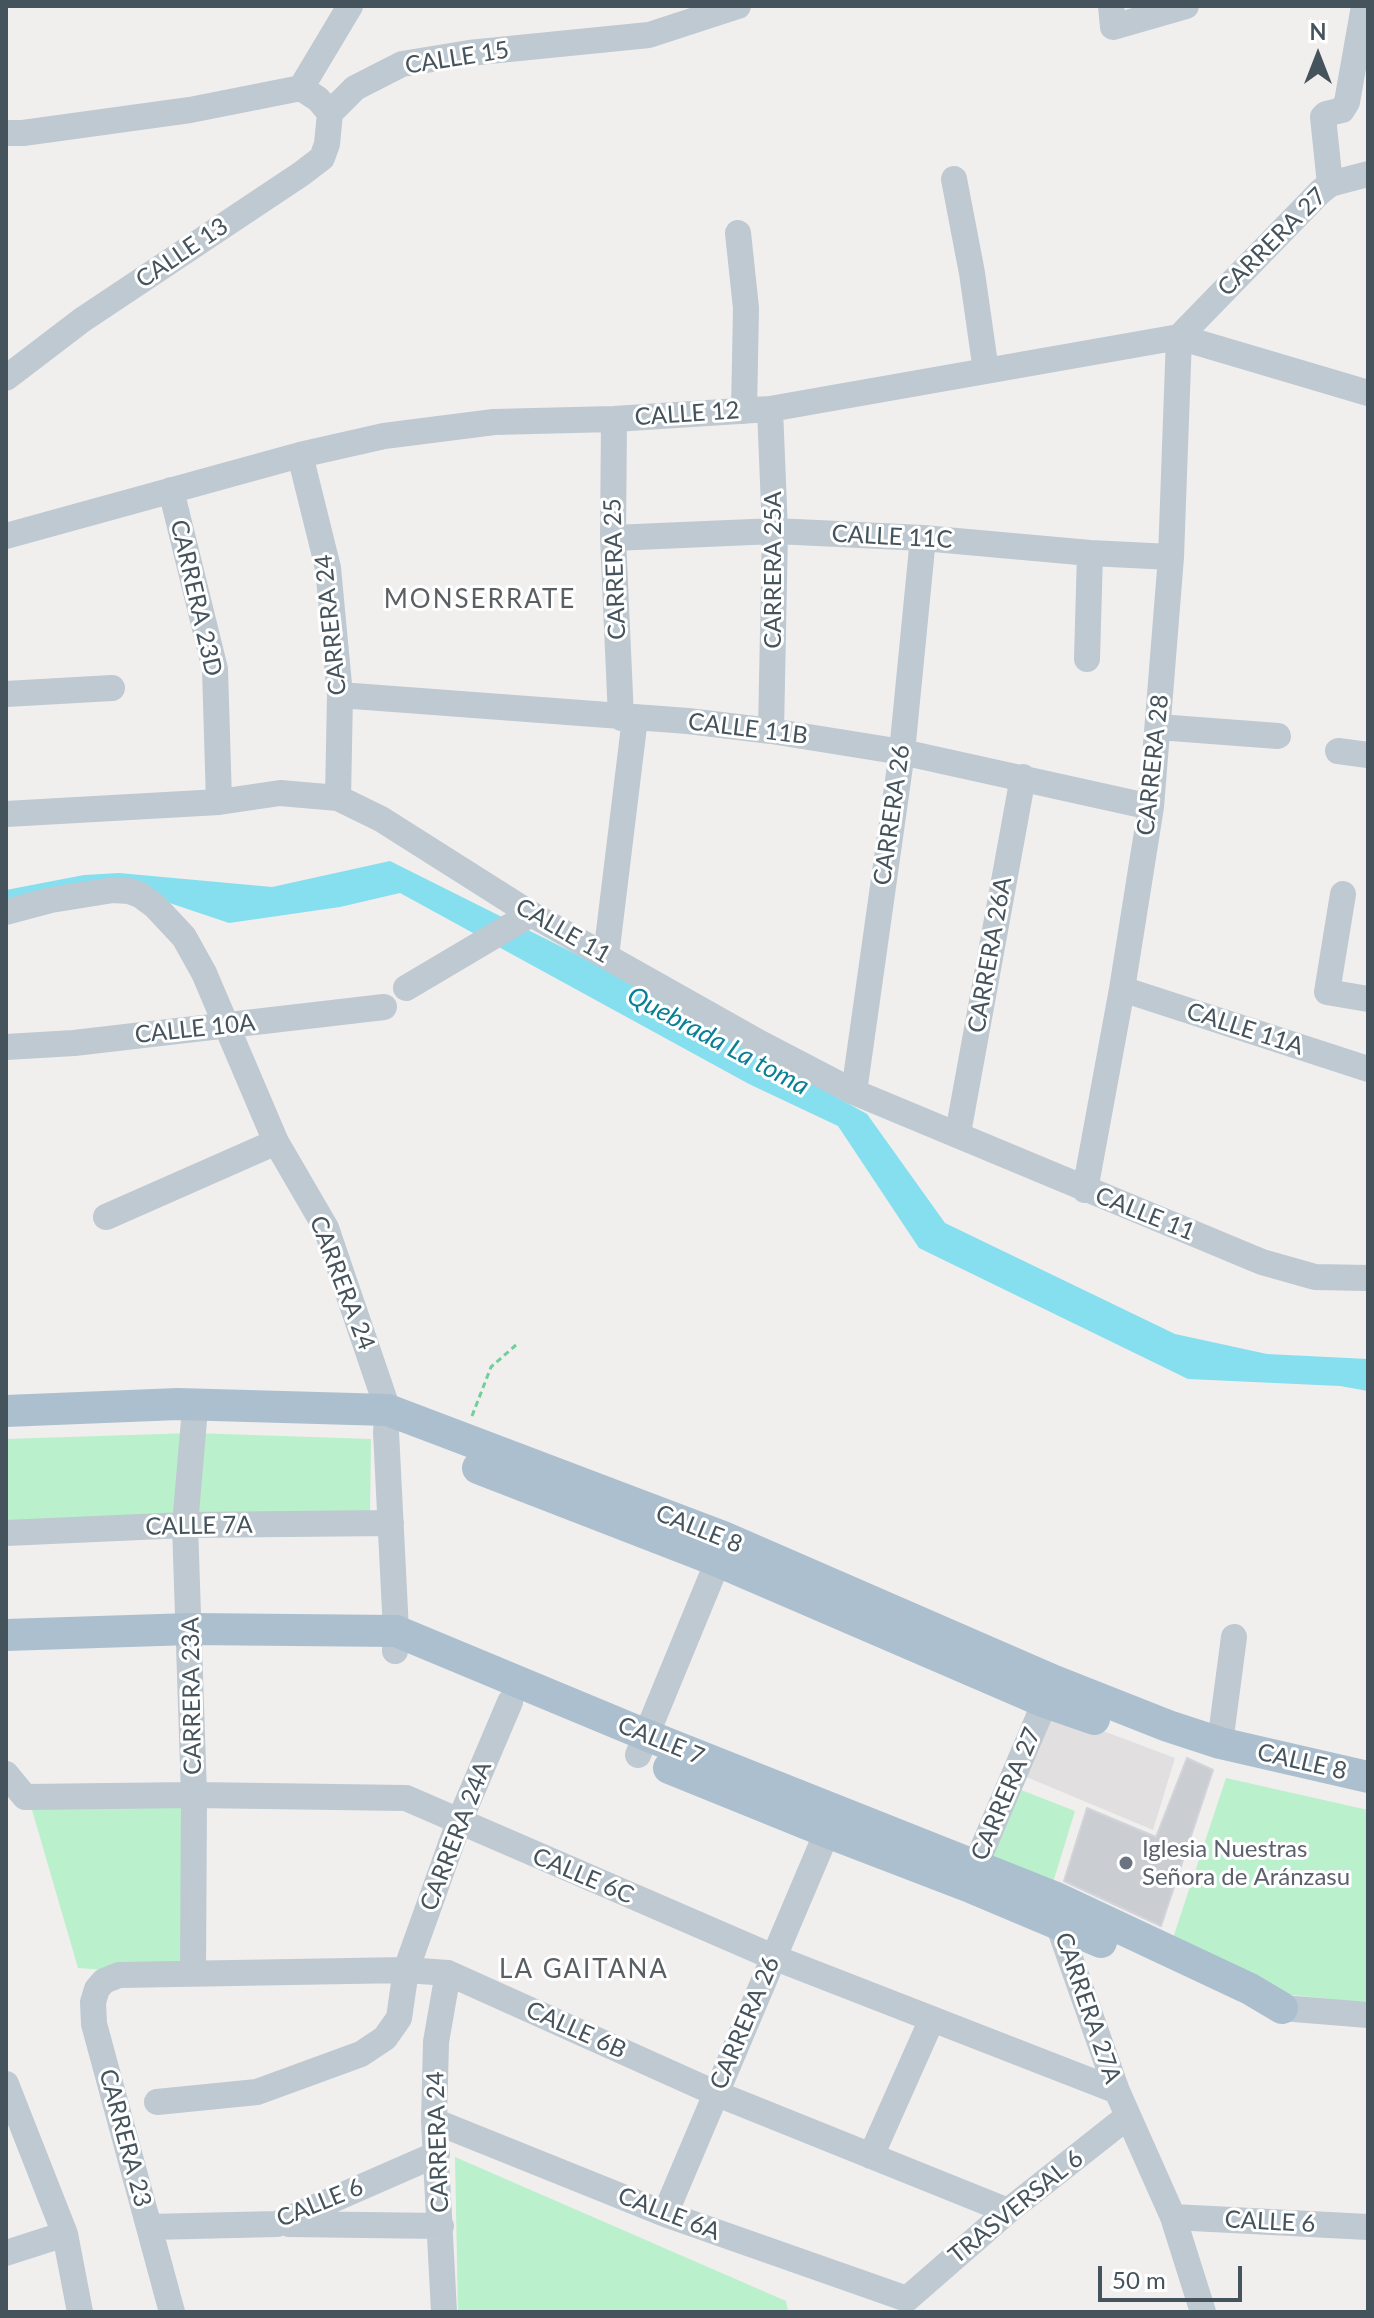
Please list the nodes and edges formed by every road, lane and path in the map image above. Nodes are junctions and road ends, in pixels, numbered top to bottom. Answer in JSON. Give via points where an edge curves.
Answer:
{"nodes":[{"id":1,"x":350,"y":6,"type":"edge"},
{"id":2,"x":738,"y":6,"type":"edge"},
{"id":3,"x":1186,"y":6,"type":"edge"},
{"id":4,"x":1364,"y":6,"type":"edge"},
{"id":5,"x":1112,"y":16,"type":"edge"},
{"id":6,"x":301,"y":88,"type":"junction"},
{"id":7,"x":330,"y":113,"type":"junction"},
{"id":8,"x":6,"y":133,"type":"edge"},
{"id":9,"x":1368,"y":174,"type":"edge"},
{"id":10,"x":954,"y":179,"type":"dead end"},
{"id":11,"x":1330,"y":184,"type":"junction"},
{"id":12,"x":738,"y":233,"type":"dead end"},
{"id":13,"x":1179,"y":337,"type":"junction"},
{"id":14,"x":986,"y":371,"type":"junction"},
{"id":15,"x":6,"y":378,"type":"edge"},
{"id":16,"x":1368,"y":393,"type":"edge"},
{"id":17,"x":757,"y":410,"type":"junction"},
{"id":18,"x":614,"y":419,"type":"junction"},
{"id":19,"x":300,"y":455,"type":"junction"},
{"id":20,"x":171,"y":490,"type":"junction"},
{"id":21,"x":775,"y":531,"type":"junction"},
{"id":22,"x":6,"y":536,"type":"edge"},
{"id":23,"x":613,"y":538,"type":"junction"},
{"id":24,"x":923,"y":538,"type":"junction"},
{"id":25,"x":1090,"y":553,"type":"junction"},
{"id":26,"x":1171,"y":557,"type":"junction"},
{"id":27,"x":1087,"y":659,"type":"dead end"},
{"id":28,"x":112,"y":688,"type":"dead end"},
{"id":29,"x":6,"y":694,"type":"edge"},
{"id":30,"x":340,"y":695,"type":"junction"},
{"id":31,"x":628,"y":718,"type":"junction"},
{"id":32,"x":1158,"y":727,"type":"junction"},
{"id":33,"x":771,"y":731,"type":"junction"},
{"id":34,"x":1278,"y":736,"type":"dead end"},
{"id":35,"x":1338,"y":751,"type":"dead end"},
{"id":36,"x":902,"y":752,"type":"junction"},
{"id":37,"x":1368,"y":755,"type":"edge"},
{"id":38,"x":1023,"y":777,"type":"junction"},
{"id":39,"x":338,"y":798,"type":"junction"},
{"id":40,"x":219,"y":802,"type":"junction"},
{"id":41,"x":1151,"y":807,"type":"junction"},
{"id":42,"x":6,"y":814,"type":"edge"},
{"id":43,"x":1343,"y":894,"type":"dead end"},
{"id":44,"x":6,"y":912,"type":"edge"},
{"id":45,"x":531,"y":914,"type":"junction"},
{"id":46,"x":606,"y":956,"type":"junction"},
{"id":47,"x":406,"y":988,"type":"dead end"},
{"id":48,"x":1122,"y":989,"type":"junction"},
{"id":49,"x":1368,"y":999,"type":"edge"},
{"id":50,"x":384,"y":1007,"type":"dead end"},
{"id":51,"x":227,"y":1026,"type":"junction"},
{"id":52,"x":6,"y":1047,"type":"edge"},
{"id":53,"x":1368,"y":1069,"type":"edge"},
{"id":54,"x":854,"y":1092,"type":"junction"},
{"id":55,"x":958,"y":1133,"type":"junction"},
{"id":56,"x":276,"y":1142,"type":"junction"},
{"id":57,"x":1085,"y":1190,"type":"junction"},
{"id":58,"x":106,"y":1217,"type":"dead end"},
{"id":59,"x":1368,"y":1278,"type":"edge"},
{"id":60,"x":516,"y":1345,"type":"dead end"},
{"id":61,"x":6,"y":1411,"type":"edge"},
{"id":62,"x":194,"y":1420,"type":"junction"},
{"id":63,"x":387,"y":1421,"type":"junction"},
{"id":64,"x":6,"y":1430,"type":"edge"},
{"id":65,"x":463,"y":1438,"type":"junction"},
{"id":66,"x":391,"y":1523,"type":"junction"},
{"id":67,"x":185,"y":1525,"type":"junction"},
{"id":68,"x":6,"y":1533,"type":"edge"},
{"id":69,"x":718,"y":1561,"type":"junction"},
{"id":70,"x":6,"y":1635,"type":"edge"},
{"id":71,"x":1234,"y":1637,"type":"dead end"},
{"id":72,"x":191,"y":1640,"type":"junction"},
{"id":73,"x":395,"y":1641,"type":"junction"},
{"id":74,"x":6,"y":1653,"type":"edge"},
{"id":75,"x":510,"y":1702,"type":"junction"},
{"id":76,"x":1045,"y":1702,"type":"junction"},
{"id":77,"x":1220,"y":1743,"type":"junction"},
{"id":78,"x":642,"y":1745,"type":"junction"},
{"id":79,"x":6,"y":1774,"type":"edge"},
{"id":80,"x":1368,"y":1777,"type":"edge"},
{"id":81,"x":194,"y":1795,"type":"junction"},
{"id":82,"x":1368,"y":1797,"type":"edge"},
{"id":83,"x":459,"y":1822,"type":"junction"},
{"id":84,"x":827,"y":1832,"type":"junction"},
{"id":85,"x":971,"y":1876,"type":"junction"},
{"id":86,"x":1056,"y":1911,"type":"junction"},
{"id":87,"x":773,"y":1957,"type":"junction"},
{"id":88,"x":406,"y":1970,"type":"junction"},
{"id":89,"x":193,"y":1973,"type":"junction"},
{"id":90,"x":448,"y":1973,"type":"junction"},
{"id":91,"x":119,"y":1975,"type":"joint"},
{"id":92,"x":1282,"y":2008,"type":"joint"},
{"id":93,"x":1368,"y":2015,"type":"edge"},
{"id":94,"x":932,"y":2019,"type":"junction"},
{"id":95,"x":6,"y":2084,"type":"edge"},
{"id":96,"x":1117,"y":2091,"type":"junction"},
{"id":97,"x":715,"y":2093,"type":"junction"},
{"id":98,"x":157,"y":2102,"type":"dead end"},
{"id":99,"x":1127,"y":2117,"type":"junction"},
{"id":100,"x":434,"y":2121,"type":"junction"},
{"id":101,"x":437,"y":2154,"type":"junction"},
{"id":102,"x":871,"y":2156,"type":"junction"},
{"id":103,"x":1008,"y":2211,"type":"junction"},
{"id":104,"x":665,"y":2214,"type":"junction"},
{"id":105,"x":1173,"y":2217,"type":"junction"},
{"id":106,"x":277,"y":2224,"type":"junction"},
{"id":107,"x":441,"y":2226,"type":"junction"},
{"id":108,"x":149,"y":2227,"type":"junction"},
{"id":109,"x":1368,"y":2227,"type":"edge"},
{"id":110,"x":65,"y":2234,"type":"junction"},
{"id":111,"x":6,"y":2253,"type":"edge"},
{"id":112,"x":908,"y":2305,"type":"edge"},
{"id":113,"x":80,"y":2312,"type":"edge"},
{"id":114,"x":172,"y":2312,"type":"edge"},
{"id":115,"x":444,"y":2312,"type":"edge"},
{"id":116,"x":1203,"y":2312,"type":"edge"}],
"edges":[{"from":1,"to":6,"type":"street"},
{"from":2,"to":7,"type":"street","name":"CALLE 15","via":[[649,35],[402,64],[355,88]]},
{"from":3,"to":5,"type":"street"},
{"from":4,"to":11,"type":"street","name":"CARRERA 27","via":[[1347,102],[1342,110],[1323,117]]},
{"from":6,"to":7,"type":"street"},
{"from":6,"to":8,"type":"street","via":[[190,110]]},
{"from":7,"to":15,"type":"street","name":"CALLE 13","via":[[322,158],[82,320]]},
{"from":9,"to":11,"type":"street"},
{"from":10,"to":14,"type":"street"},
{"from":11,"to":13,"type":"street","name":"CARRERA 27"},
{"from":12,"to":17,"type":"street","name":"CARRERA 25A"},
{"from":13,"to":14,"type":"street","name":"CALLE 12"},
{"from":13,"to":16,"type":"street","name":"CALLE 12"},
{"from":13,"to":26,"type":"street","name":"CARRERA 28"},
{"from":14,"to":17,"type":"street","name":"CALLE 12"},
{"from":17,"to":18,"type":"street","name":"CALLE 12"},
{"from":17,"to":21,"type":"street","name":"CARRERA 25A"},
{"from":18,"to":19,"type":"street","name":"CALLE 12","via":[[494,422],[384,436]]},
{"from":18,"to":23,"type":"street","name":"CARRERA 25"},
{"from":19,"to":20,"type":"street","name":"CALLE 12"},
{"from":19,"to":30,"type":"street","name":"CARRERA 24","via":[[328,568]]},
{"from":20,"to":22,"type":"street","name":"CALLE 12"},
{"from":20,"to":40,"type":"street","name":"CARRERA 23D","via":[[215,669]]},
{"from":21,"to":23,"type":"street","name":"CALLE 11C"},
{"from":21,"to":24,"type":"street","name":"CALLE 11C"},
{"from":21,"to":33,"type":"street","name":"CARRERA 25A"},
{"from":23,"to":31,"type":"street","name":"CARRERA 25"},
{"from":24,"to":25,"type":"street","name":"CALLE 11C"},
{"from":24,"to":36,"type":"street","name":"CARRERA 26"},
{"from":25,"to":26,"type":"street","name":"CALLE 11C"},
{"from":25,"to":27,"type":"street"},
{"from":26,"to":32,"type":"street","name":"CARRERA 28"},
{"from":28,"to":29,"type":"street"},
{"from":30,"to":31,"type":"street","name":"CALLE 11B"},
{"from":30,"to":39,"type":"street","name":"CARRERA 24"},
{"from":31,"to":33,"type":"street","name":"CALLE 11B"},
{"from":31,"to":46,"type":"street","name":"CARRERA 25"},
{"from":32,"to":34,"type":"street"},
{"from":32,"to":41,"type":"street","name":"CARRERA 28"},
{"from":33,"to":36,"type":"street","name":"CALLE 11B"},
{"from":35,"to":37,"type":"street"},
{"from":36,"to":38,"type":"street","name":"CALLE 11B"},
{"from":36,"to":54,"type":"street","name":"CARRERA 26"},
{"from":38,"to":41,"type":"street","name":"CALLE 11B"},
{"from":38,"to":55,"type":"street","name":"CARRERA 26A"},
{"from":39,"to":40,"type":"street","name":"CALLE 11","via":[[280,793]]},
{"from":39,"to":45,"type":"street","name":"CALLE 11","via":[[381,819]]},
{"from":40,"to":42,"type":"street","name":"CALLE 11"},
{"from":41,"to":48,"type":"street","name":"CARRERA 28"},
{"from":43,"to":49,"type":"street","via":[[1327,992]]},
{"from":44,"to":51,"type":"street","name":"CARRERA 24","via":[[113,890],[140,895],[184,937]]},
{"from":45,"to":46,"type":"street","name":"CALLE 11"},
{"from":45,"to":47,"type":"street"},
{"from":46,"to":54,"type":"street","name":"CALLE 11"},
{"from":48,"to":53,"type":"street","name":"CALLE 11A"},
{"from":48,"to":57,"type":"street","name":"CARRERA 28"},
{"from":50,"to":51,"type":"street","name":"CALLE 10A"},
{"from":51,"to":52,"type":"street","name":"CALLE 10A"},
{"from":51,"to":56,"type":"street","name":"CARRERA 24"},
{"from":54,"to":55,"type":"street","name":"CALLE 11"},
{"from":55,"to":57,"type":"street","name":"CALLE 11"},
{"from":56,"to":58,"type":"street"},
{"from":56,"to":63,"type":"street","name":"CARRERA 24","via":[[326,1228]]},
{"from":57,"to":59,"type":"street","name":"CALLE 11","via":[[1262,1262],[1315,1277]]},
{"from":60,"to":65,"type":"path","via":[[491,1367]]},
{"from":61,"to":63,"type":"main road","name":"CALLE 8","via":[[178,1404]]},
{"from":62,"to":63,"type":"main road","name":"CALLE 8"},
{"from":62,"to":64,"type":"main road","name":"CALLE 8"},
{"from":62,"to":67,"type":"street","name":"CARRERA 23A"},
{"from":63,"to":65,"type":"main road","name":"CALLE 8"},
{"from":63,"to":66,"type":"street","name":"CARRERA 24"},
{"from":63,"to":69,"type":"main road","name":"CALLE 8"},
{"from":65,"to":77,"type":"main road","name":"CALLE 8","via":[[723,1537],[1054,1681]]},
{"from":66,"to":67,"type":"street","name":"CALLE 7A"},
{"from":66,"to":73,"type":"street","name":"CARRERA 24"},
{"from":67,"to":68,"type":"street","name":"CALLE 7A"},
{"from":67,"to":72,"type":"street","name":"CARRERA 23A"},
{"from":69,"to":76,"type":"main road","name":"CALLE 8"},
{"from":69,"to":78,"type":"street"},
{"from":70,"to":72,"type":"main road","name":"CALLE 7"},
{"from":71,"to":77,"type":"street"},
{"from":72,"to":73,"type":"main road","name":"CALLE 7"},
{"from":72,"to":74,"type":"main road","name":"CALLE 7"},
{"from":72,"to":81,"type":"street","name":"CARRERA 23A"},
{"from":73,"to":75,"type":"main road","name":"CALLE 7"},
{"from":73,"to":78,"type":"main road","name":"CALLE 7"},
{"from":75,"to":78,"type":"main road","name":"CALLE 7"},
{"from":75,"to":83,"type":"street","name":"CARRERA 24A"},
{"from":76,"to":82,"type":"main road","name":"CALLE 8","via":[[1181,1750]]},
{"from":76,"to":85,"type":"street","name":"CARRERA 27"},
{"from":77,"to":80,"type":"main road","name":"CALLE 8"},
{"from":78,"to":84,"type":"main road","name":"CALLE 7"},
{"from":78,"to":85,"type":"main road","name":"CALLE 7"},
{"from":79,"to":81,"type":"street","name":"CALLE 6C","via":[[25,1797]]},
{"from":81,"to":83,"type":"street","name":"CALLE 6C","via":[[406,1798]]},
{"from":81,"to":89,"type":"street","name":"CARRERA 23A"},
{"from":83,"to":87,"type":"street","name":"CALLE 6C"},
{"from":83,"to":88,"type":"street","name":"CARRERA 24A"},
{"from":84,"to":85,"type":"main road","name":"CALLE 7"},
{"from":84,"to":87,"type":"street","name":"CARRERA 26"},
{"from":85,"to":86,"type":"main road","name":"CALLE 7"},
{"from":86,"to":92,"type":"main road","name":"CALLE 7","via":[[1249,2006]]},
{"from":86,"to":96,"type":"street","name":"CARRERA 27A"},
{"from":87,"to":94,"type":"street","name":"CALLE 6C"},
{"from":87,"to":97,"type":"street","name":"CARRERA 26"},
{"from":88,"to":89,"type":"street","name":"CALLE 6B"},
{"from":88,"to":90,"type":"street","name":"CALLE 6B"},
{"from":88,"to":98,"type":"street","via":[[399,2018],[385,2038],[361,2054],[257,2092]]},
{"from":89,"to":91,"type":"street","name":"CALLE 6B"},
{"from":90,"to":97,"type":"street","name":"CALLE 6B"},
{"from":90,"to":100,"type":"street","name":"CARRERA 24","via":[[436,2042]]},
{"from":91,"to":108,"type":"street","name":"CARRERA 23","via":[[97,1989],[94,2024]]},
{"from":92,"to":93,"type":"street","name":"CALLE 7"},
{"from":94,"to":96,"type":"street","name":"CALLE 6C"},
{"from":94,"to":102,"type":"street"},
{"from":95,"to":110,"type":"street"},
{"from":96,"to":99,"type":"street","name":"CARRERA 27A"},
{"from":97,"to":102,"type":"street","name":"CALLE 6B"},
{"from":97,"to":104,"type":"street","name":"CARRERA 26"},
{"from":99,"to":103,"type":"street","name":"TRASVERSAL 6"},
{"from":99,"to":105,"type":"street"},
{"from":100,"to":101,"type":"street","name":"CARRERA 24"},
{"from":100,"to":104,"type":"street","name":"CALLE 6A"},
{"from":101,"to":106,"type":"street","name":"CALLE 6"},
{"from":101,"to":107,"type":"street","name":"CARRERA 24"},
{"from":102,"to":103,"type":"street","name":"CALLE 6B"},
{"from":103,"to":112,"type":"street","name":"TRASVERSAL 6"},
{"from":104,"to":112,"type":"street","name":"CALLE 6A"},
{"from":105,"to":109,"type":"street","name":"CALLE 6"},
{"from":105,"to":116,"type":"street"},
{"from":106,"to":107,"type":"street"},
{"from":106,"to":108,"type":"street","name":"CALLE 6"},
{"from":107,"to":115,"type":"street","name":"CARRERA 24"},
{"from":108,"to":114,"type":"street","name":"CARRERA 23"},
{"from":110,"to":111,"type":"street"},
{"from":110,"to":113,"type":"street"}]}
